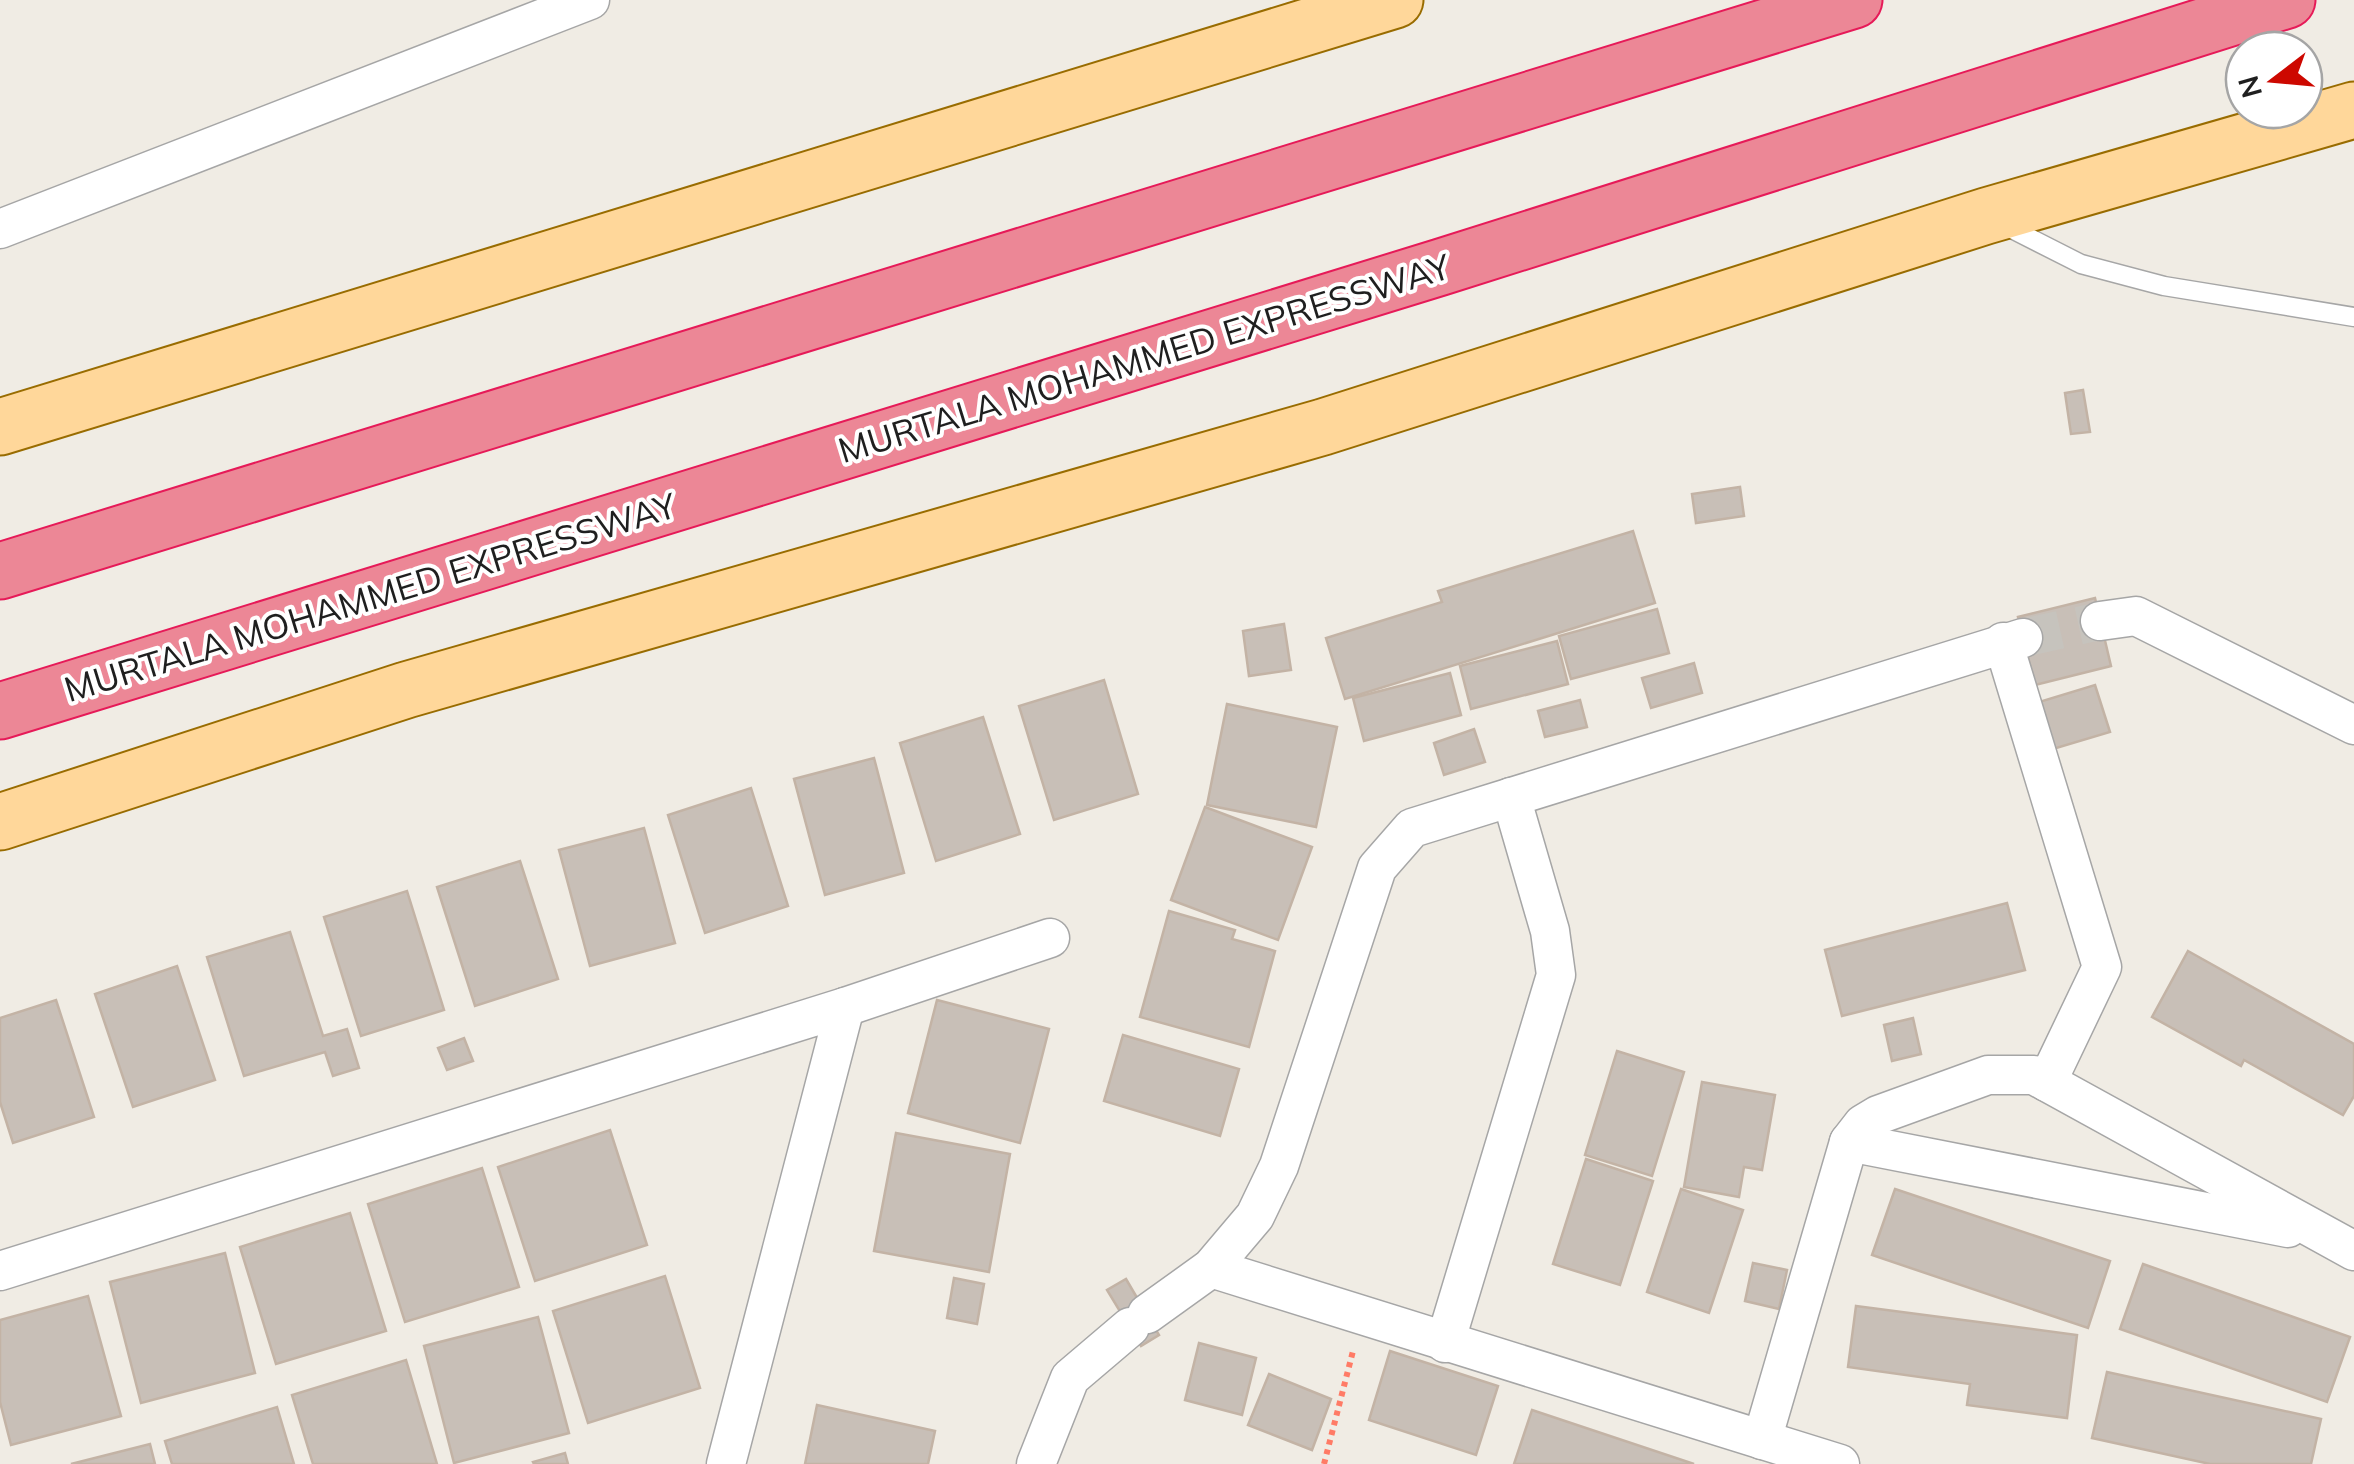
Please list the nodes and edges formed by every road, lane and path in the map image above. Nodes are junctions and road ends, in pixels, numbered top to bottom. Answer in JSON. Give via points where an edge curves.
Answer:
{"nodes":[{"id":1,"x":590,"y":0,"type":"edge"},
{"id":2,"x":1854,"y":0,"type":"edge"},
{"id":3,"x":2287,"y":0,"type":"edge"},
{"id":4,"x":1386,"y":3,"type":"edge"},
{"id":5,"x":2354,"y":110,"type":"edge"},
{"id":6,"x":1986,"y":216,"type":"junction"},
{"id":7,"x":0,"y":229,"type":"edge"},
{"id":8,"x":2354,"y":317,"type":"edge"},
{"id":9,"x":0,"y":427,"type":"edge"},
{"id":10,"x":0,"y":571,"type":"edge"},
{"id":11,"x":2100,"y":621,"type":"tunnel mouth"},
{"id":12,"x":0,"y":712,"type":"edge"},
{"id":13,"x":2354,"y":725,"type":"edge"},
{"id":14,"x":1512,"y":796,"type":"junction"},
{"id":15,"x":0,"y":822,"type":"edge"},
{"id":16,"x":1050,"y":938,"type":"dead end"},
{"id":17,"x":845,"y":1007,"type":"junction"},
{"id":18,"x":2047,"y":1082,"type":"junction"},
{"id":19,"x":1848,"y":1142,"type":"junction"},
{"id":20,"x":2339,"y":1243,"type":"edge"},
{"id":21,"x":1210,"y":1268,"type":"junction"},
{"id":22,"x":0,"y":1271,"type":"edge"},
{"id":23,"x":1362,"y":1316,"type":"junction"},
{"id":24,"x":1445,"y":1343,"type":"junction"},
{"id":25,"x":1762,"y":1440,"type":"junction"},
{"id":26,"x":726,"y":1464,"type":"edge"},
{"id":27,"x":1036,"y":1464,"type":"edge"},
{"id":28,"x":1324,"y":1464,"type":"edge"},
{"id":29,"x":1840,"y":1464,"type":"edge"}],
"edges":[{"from":1,"to":7,"type":"street"},
{"from":2,"to":10,"type":"highway"},
{"from":3,"to":12,"type":"highway","name":"MURTALA MOHAMMED EXPRESSWAY"},
{"from":4,"to":9,"type":"main road"},
{"from":5,"to":6,"type":"main road"},
{"from":6,"to":8,"type":"lane","via":[[2081,264],[2164,286]]},
{"from":6,"to":15,"type":"main road","via":[[1323,427],[406,690]]},
{"from":11,"to":13,"type":"street","via":[[2136,616]]},
{"from":14,"to":18,"type":"street","via":[[2013,640],[2102,967]]},
{"from":14,"to":21,"type":"street","via":[[1412,828],[1378,868],[1279,1166],[1254,1216]]},
{"from":14,"to":24,"type":"street","via":[[1556,975]]},
{"from":16,"to":17,"type":"street"},
{"from":17,"to":22,"type":"street"},
{"from":17,"to":26,"type":"street"},
{"from":18,"to":19,"type":"street","via":[[2034,1075],[1988,1075],[1878,1115]]},
{"from":18,"to":20,"type":"street"},
{"from":19,"to":20,"type":"street"},
{"from":19,"to":25,"type":"street"},
{"from":21,"to":23,"type":"street"},
{"from":21,"to":27,"type":"street","via":[[1070,1378]]},
{"from":23,"to":24,"type":"street"},
{"from":23,"to":28,"type":"path"},
{"from":24,"to":25,"type":"street"},
{"from":25,"to":29,"type":"street"}]}
